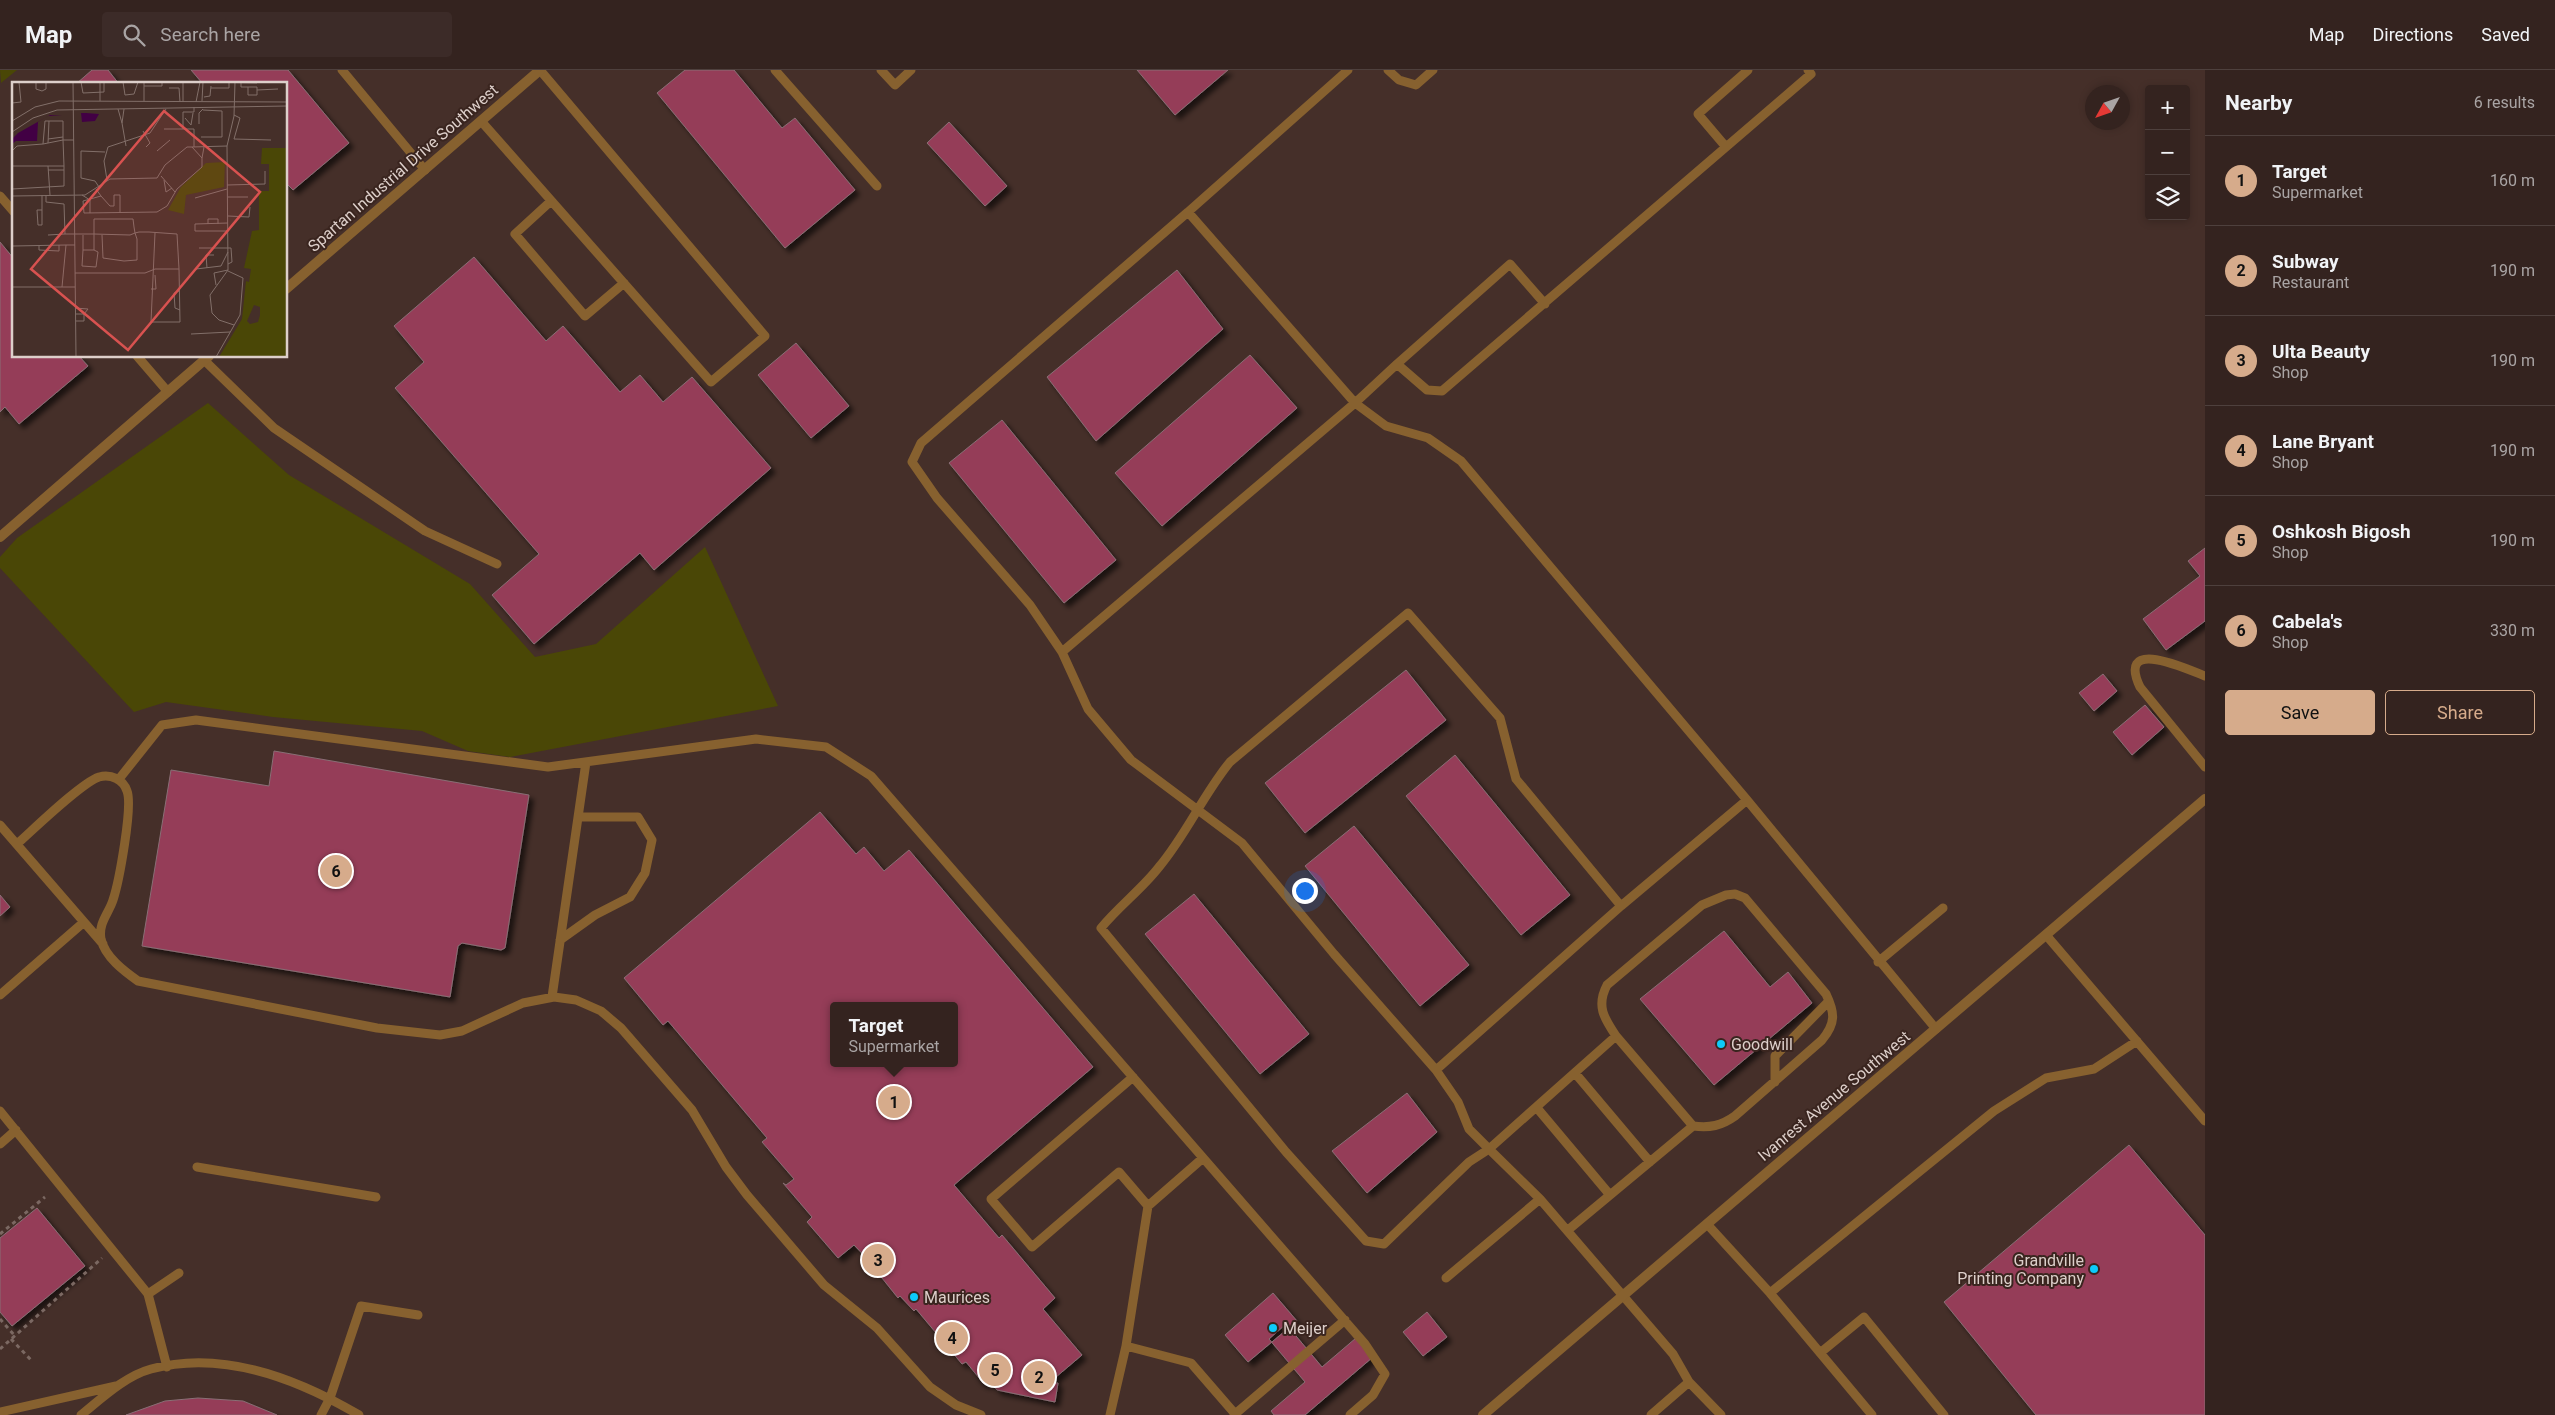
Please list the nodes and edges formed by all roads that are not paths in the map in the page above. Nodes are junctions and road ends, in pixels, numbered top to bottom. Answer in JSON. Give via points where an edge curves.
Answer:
{"nodes":[{"id":1,"x":342,"y":70,"type":"edge"},
{"id":2,"x":540,"y":70,"type":"edge"},
{"id":3,"x":775,"y":70,"type":"edge"},
{"id":4,"x":881,"y":70,"type":"edge"},
{"id":5,"x":911,"y":70,"type":"edge"},
{"id":6,"x":1348,"y":70,"type":"edge"},
{"id":7,"x":1388,"y":70,"type":"edge"},
{"id":8,"x":1433,"y":70,"type":"edge"},
{"id":9,"x":1748,"y":70,"type":"edge"},
{"id":10,"x":1808,"y":70,"type":"edge"},
{"id":11,"x":481,"y":121,"type":"junction"},
{"id":12,"x":1726,"y":147,"type":"junction"},
{"id":13,"x":425,"y":170,"type":"junction"},
{"id":14,"x":877,"y":186,"type":"dead end"},
{"id":15,"x":0,"y":196,"type":"edge"},
{"id":16,"x":551,"y":201,"type":"junction"},
{"id":17,"x":12,"y":210,"type":"edge"},
{"id":18,"x":1188,"y":212,"type":"junction"},
{"id":19,"x":624,"y":283,"type":"junction"},
{"id":20,"x":288,"y":287,"type":"edge"},
{"id":21,"x":1545,"y":304,"type":"junction"},
{"id":22,"x":139,"y":358,"type":"edge"},
{"id":23,"x":206,"y":358,"type":"edge"},
{"id":24,"x":1397,"y":364,"type":"junction"},
{"id":25,"x":168,"y":392,"type":"junction"},
{"id":26,"x":1355,"y":403,"type":"junction"},
{"id":27,"x":0,"y":537,"type":"edge"},
{"id":28,"x":497,"y":564,"type":"dead end"},
{"id":29,"x":1062,"y":652,"type":"junction"},
{"id":30,"x":2205,"y":676,"type":"edge"},
{"id":31,"x":586,"y":762,"type":"junction"},
{"id":32,"x":2205,"y":766,"type":"edge"},
{"id":33,"x":119,"y":779,"type":"junction"},
{"id":34,"x":2205,"y":799,"type":"edge"},
{"id":35,"x":1747,"y":800,"type":"junction"},
{"id":36,"x":1196,"y":810,"type":"junction"},
{"id":37,"x":578,"y":817,"type":"junction"},
{"id":38,"x":0,"y":825,"type":"edge"},
{"id":39,"x":17,"y":844,"type":"junction"},
{"id":40,"x":1621,"y":906,"type":"junction"},
{"id":41,"x":1943,"y":908,"type":"dead end"},
{"id":42,"x":84,"y":922,"type":"junction"},
{"id":43,"x":2046,"y":935,"type":"junction"},
{"id":44,"x":560,"y":940,"type":"junction"},
{"id":45,"x":104,"y":945,"type":"junction"},
{"id":46,"x":1878,"y":962,"type":"junction"},
{"id":47,"x":0,"y":996,"type":"edge"},
{"id":48,"x":552,"y":997,"type":"junction"},
{"id":49,"x":1829,"y":1001,"type":"junction"},
{"id":50,"x":1936,"y":1029,"type":"junction"},
{"id":51,"x":1616,"y":1036,"type":"junction"},
{"id":52,"x":2137,"y":1041,"type":"junction"},
{"id":53,"x":1436,"y":1070,"type":"junction"},
{"id":54,"x":1575,"y":1073,"type":"junction"},
{"id":55,"x":1133,"y":1077,"type":"junction"},
{"id":56,"x":1775,"y":1082,"type":"junction"},
{"id":57,"x":1536,"y":1108,"type":"junction"},
{"id":58,"x":0,"y":1111,"type":"edge"},
{"id":59,"x":2205,"y":1121,"type":"edge"},
{"id":60,"x":1693,"y":1126,"type":"junction"},
{"id":61,"x":16,"y":1130,"type":"junction"},
{"id":62,"x":0,"y":1144,"type":"edge"},
{"id":63,"x":1488,"y":1149,"type":"junction"},
{"id":64,"x":1203,"y":1158,"type":"junction"},
{"id":65,"x":1650,"y":1162,"type":"junction"},
{"id":66,"x":197,"y":1167,"type":"dead end"},
{"id":67,"x":1610,"y":1195,"type":"junction"},
{"id":68,"x":376,"y":1197,"type":"dead end"},
{"id":69,"x":1540,"y":1199,"type":"junction"},
{"id":70,"x":1148,"y":1206,"type":"junction"},
{"id":71,"x":1707,"y":1224,"type":"junction"},
{"id":72,"x":1568,"y":1230,"type":"junction"},
{"id":73,"x":179,"y":1273,"type":"dead end"},
{"id":74,"x":1446,"y":1278,"type":"dead end"},
{"id":75,"x":1770,"y":1293,"type":"junction"},
{"id":76,"x":148,"y":1294,"type":"junction"},
{"id":77,"x":1623,"y":1296,"type":"junction"},
{"id":78,"x":418,"y":1314,"type":"dead end"},
{"id":79,"x":1345,"y":1320,"type":"junction"},
{"id":80,"x":1126,"y":1346,"type":"junction"},
{"id":81,"x":1820,"y":1352,"type":"junction"},
{"id":82,"x":167,"y":1367,"type":"junction"},
{"id":83,"x":1690,"y":1382,"type":"junction"},
{"id":84,"x":119,"y":1386,"type":"junction"},
{"id":85,"x":330,"y":1398,"type":"junction"},
{"id":86,"x":956,"y":1405,"type":"junction"},
{"id":87,"x":0,"y":1412,"type":"edge"},
{"id":88,"x":1235,"y":1414,"type":"edge"},
{"id":89,"x":1354,"y":1414,"type":"edge"},
{"id":90,"x":81,"y":1415,"type":"edge"},
{"id":91,"x":321,"y":1415,"type":"edge"},
{"id":92,"x":359,"y":1415,"type":"edge"},
{"id":93,"x":952,"y":1415,"type":"edge"},
{"id":94,"x":981,"y":1415,"type":"edge"},
{"id":95,"x":1110,"y":1415,"type":"edge"},
{"id":96,"x":1483,"y":1415,"type":"edge"},
{"id":97,"x":1651,"y":1415,"type":"edge"},
{"id":98,"x":1721,"y":1415,"type":"edge"},
{"id":99,"x":1872,"y":1415,"type":"edge"},
{"id":100,"x":1944,"y":1415,"type":"edge"}],
"edges":[{"from":1,"to":13,"type":"lane"},
{"from":2,"to":11,"type":"street","name":"Spartan Industrial Drive Southwest"},
{"from":2,"to":19,"type":"lane","via":[[765,336],[711,382]]},
{"from":3,"to":14,"type":"lane"},
{"from":4,"to":5,"type":"lane","via":[[895,85]]},
{"from":6,"to":18,"type":"lane"},
{"from":7,"to":8,"type":"lane","via":[[1399,80],[1416,85]]},
{"from":9,"to":12,"type":"lane","via":[[1698,114]]},
{"from":10,"to":12,"type":"lane","via":[[1811,74]]},
{"from":11,"to":13,"type":"street","name":"Spartan Industrial Drive Southwest"},
{"from":11,"to":16,"type":"lane"},
{"from":12,"to":21,"type":"lane"},
{"from":13,"to":20,"type":"street","name":"Spartan Industrial Drive Southwest"},
{"from":15,"to":17,"type":"lane"},
{"from":16,"to":19,"type":"lane"},
{"from":16,"to":19,"type":"lane","via":[[515,234],[585,316]]},
{"from":18,"to":26,"type":"lane"},
{"from":18,"to":29,"type":"lane","via":[[921,443],[912,462],[937,498],[1030,605]]},
{"from":21,"to":24,"type":"lane","via":[[1442,391],[1427,390]]},
{"from":21,"to":24,"type":"lane","via":[[1510,264]]},
{"from":22,"to":25,"type":"lane"},
{"from":23,"to":25,"type":"street"},
{"from":23,"to":28,"type":"lane","via":[[274,428],[425,531]]},
{"from":24,"to":26,"type":"lane"},
{"from":25,"to":27,"type":"street"},
{"from":26,"to":29,"type":"lane"},
{"from":26,"to":35,"type":"lane","via":[[1386,426],[1428,438],[1461,461]]},
{"from":29,"to":36,"type":"lane","via":[[1088,709],[1131,760]]},
{"from":30,"to":32,"type":"lane","via":[[2157,658],[2144,659],[2137,666],[2135,677]]},
{"from":31,"to":33,"type":"lane","via":[[548,767],[196,720],[162,725]]},
{"from":31,"to":37,"type":"lane"},
{"from":31,"to":55,"type":"lane","via":[[756,739],[826,746],[871,776]]},
{"from":33,"to":39,"type":"lane","via":[[108,776],[89,782]]},
{"from":33,"to":45,"type":"lane","via":[[127,790],[129,803],[117,883],[101,924]]},
{"from":34,"to":43,"type":"street","name":"Ivanrest Avenue Southwest"},
{"from":35,"to":40,"type":"lane"},
{"from":35,"to":46,"type":"lane"},
{"from":36,"to":40,"type":"lane","via":[[1230,762],[1408,614],[1500,718],[1516,779]]},
{"from":36,"to":53,"type":"lane","via":[[1242,843]]},
{"from":36,"to":63,"type":"lane","via":[[1159,867],[1101,928],[1286,1152],[1366,1242],[1384,1244],[1468,1162]]},
{"from":37,"to":44,"type":"lane"},
{"from":37,"to":44,"type":"lane","via":[[638,817],[652,840],[645,873],[630,897]]},
{"from":38,"to":39,"type":"lane"},
{"from":39,"to":42,"type":"lane"},
{"from":40,"to":53,"type":"lane"},
{"from":41,"to":46,"type":"lane"},
{"from":42,"to":45,"type":"lane"},
{"from":42,"to":47,"type":"lane"},
{"from":43,"to":50,"type":"street","name":"Ivanrest Avenue Southwest"},
{"from":43,"to":52,"type":"lane"},
{"from":44,"to":48,"type":"lane"},
{"from":45,"to":48,"type":"lane","via":[[123,970],[138,981],[413,1034],[440,1036],[462,1031],[523,1003]]},
{"from":46,"to":50,"type":"lane"},
{"from":48,"to":86,"type":"lane","via":[[576,1000],[601,1011],[621,1028],[692,1110],[733,1176],[818,1279],[877,1328],[930,1386]]},
{"from":49,"to":51,"type":"lane","via":[[1745,898],[1726,895],[1702,905],[1607,985],[1600,1003],[1603,1016]]},
{"from":49,"to":56,"type":"lane","via":[[1774,1056]]},
{"from":49,"to":56,"type":"lane","via":[[1834,1019],[1830,1030]]},
{"from":50,"to":71,"type":"street","name":"Ivanrest Avenue Southwest"},
{"from":51,"to":54,"type":"lane"},
{"from":51,"to":60,"type":"lane"},
{"from":52,"to":59,"type":"lane"},
{"from":52,"to":75,"type":"lane","via":[[2094,1069],[2046,1078],[1994,1110]]},
{"from":53,"to":63,"type":"lane","via":[[1458,1102],[1469,1129]]},
{"from":54,"to":57,"type":"lane"},
{"from":54,"to":65,"type":"lane"},
{"from":55,"to":64,"type":"lane"},
{"from":55,"to":70,"type":"lane","via":[[991,1199],[1032,1247],[1119,1172]]},
{"from":56,"to":60,"type":"lane","via":[[1725,1124],[1705,1128]]},
{"from":57,"to":63,"type":"lane"},
{"from":57,"to":67,"type":"lane"},
{"from":58,"to":61,"type":"lane"},
{"from":60,"to":65,"type":"lane"},
{"from":61,"to":62,"type":"lane"},
{"from":61,"to":76,"type":"lane"},
{"from":63,"to":69,"type":"lane"},
{"from":64,"to":70,"type":"lane"},
{"from":64,"to":79,"type":"lane"},
{"from":65,"to":67,"type":"lane"},
{"from":66,"to":68,"type":"lane"},
{"from":67,"to":72,"type":"lane"},
{"from":69,"to":72,"type":"lane"},
{"from":69,"to":74,"type":"lane"},
{"from":70,"to":80,"type":"lane"},
{"from":71,"to":75,"type":"lane"},
{"from":71,"to":77,"type":"street","name":"Ivanrest Avenue Southwest"},
{"from":72,"to":77,"type":"lane"},
{"from":73,"to":76,"type":"lane"},
{"from":75,"to":81,"type":"lane"},
{"from":76,"to":82,"type":"lane"},
{"from":77,"to":83,"type":"lane","via":[[1673,1354]]},
{"from":77,"to":96,"type":"street","name":"Ivanrest Avenue Southwest"},
{"from":78,"to":85,"type":"lane","via":[[361,1306]]},
{"from":79,"to":88,"type":"lane"},
{"from":79,"to":89,"type":"lane","via":[[1385,1374],[1373,1395]]},
{"from":80,"to":88,"type":"lane","via":[[1191,1363]]},
{"from":80,"to":95,"type":"lane"},
{"from":81,"to":99,"type":"lane"},
{"from":81,"to":100,"type":"lane","via":[[1864,1317]]},
{"from":82,"to":84,"type":"lane","via":[[150,1369]]},
{"from":82,"to":85,"type":"lane","via":[[193,1363],[235,1366],[275,1374]]},
{"from":83,"to":97,"type":"lane"},
{"from":83,"to":98,"type":"lane"},
{"from":84,"to":87,"type":"lane"},
{"from":84,"to":90,"type":"lane"},
{"from":85,"to":91,"type":"lane"},
{"from":85,"to":92,"type":"lane"},
{"from":86,"to":93,"type":"lane"},
{"from":86,"to":94,"type":"lane"}]}
